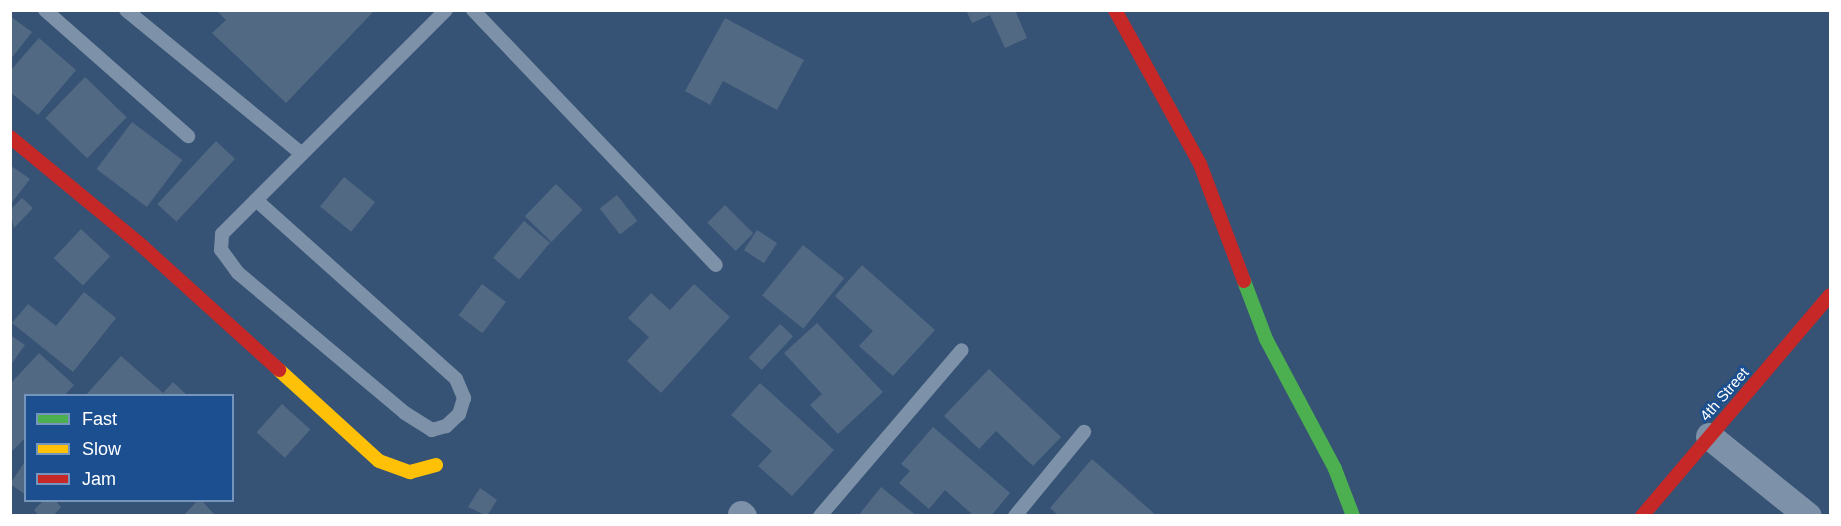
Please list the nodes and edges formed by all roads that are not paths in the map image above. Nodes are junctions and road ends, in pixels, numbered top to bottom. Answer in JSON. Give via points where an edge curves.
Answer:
{"nodes":[{"id":1,"x":45,"y":10,"type":"edge"},
{"id":2,"x":126,"y":10,"type":"edge"},
{"id":3,"x":446,"y":10,"type":"edge"},
{"id":4,"x":473,"y":10,"type":"edge"},
{"id":5,"x":1114,"y":10,"type":"edge"},
{"id":6,"x":188,"y":136,"type":"dead end"},
{"id":7,"x":10,"y":137,"type":"edge"},
{"id":8,"x":302,"y":154,"type":"junction"},
{"id":9,"x":256,"y":200,"type":"junction"},
{"id":10,"x":716,"y":265,"type":"dead end"},
{"id":11,"x":1830,"y":295,"type":"edge"},
{"id":12,"x":962,"y":350,"type":"dead end"},
{"id":13,"x":1084,"y":432,"type":"dead end"},
{"id":14,"x":1709,"y":436,"type":"junction"},
{"id":15,"x":436,"y":465,"type":"dead end"},
{"id":16,"x":820,"y":516,"type":"edge"},
{"id":17,"x":1015,"y":516,"type":"edge"},
{"id":18,"x":1353,"y":516,"type":"edge"},
{"id":19,"x":1642,"y":516,"type":"edge"},
{"id":20,"x":1808,"y":516,"type":"edge"}],
"edges":[{"from":1,"to":6,"type":"lane"},
{"from":2,"to":8,"type":"lane"},
{"from":3,"to":8,"type":"lane"},
{"from":4,"to":10,"type":"lane"},
{"from":5,"to":18,"type":"street","via":[[1200,164],[1266,339],[1335,469]]},
{"from":7,"to":15,"type":"street","via":[[142,246],[379,461],[410,472]]},
{"from":8,"to":9,"type":"lane"},
{"from":9,"to":9,"type":"lane","via":[[456,379],[464,398],[459,414],[446,426],[432,430],[405,413],[238,273],[221,250],[222,234]]},
{"from":11,"to":14,"type":"street","name":"4th Street"},
{"from":12,"to":16,"type":"lane"},
{"from":13,"to":17,"type":"lane"},
{"from":14,"to":19,"type":"street","name":"4th Street"},
{"from":14,"to":20,"type":"street"}]}
